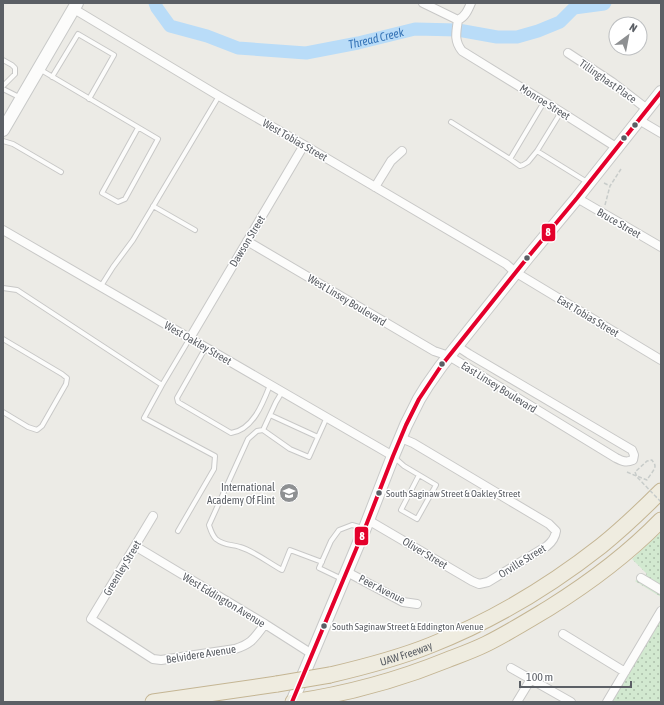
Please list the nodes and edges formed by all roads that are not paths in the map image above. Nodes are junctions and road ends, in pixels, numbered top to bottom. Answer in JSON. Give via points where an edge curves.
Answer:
{"nodes":[{"id":1,"x":423,"y":3,"type":"edge"},
{"id":2,"x":471,"y":3,"type":"edge"},
{"id":3,"x":75,"y":6,"type":"edge"},
{"id":4,"x":458,"y":20,"type":"junction"},
{"id":5,"x":568,"y":53,"type":"dead end"},
{"id":6,"x":3,"y":60,"type":"edge"},
{"id":7,"x":39,"y":69,"type":"junction"},
{"id":8,"x":52,"y":77,"type":"junction"},
{"id":9,"x":3,"y":87,"type":"edge"},
{"id":10,"x":661,"y":92,"type":"edge"},
{"id":11,"x":219,"y":96,"type":"junction"},
{"id":12,"x":21,"y":98,"type":"junction"},
{"id":13,"x":89,"y":99,"type":"junction"},
{"id":14,"x":544,"y":102,"type":"junction"},
{"id":15,"x":647,"y":109,"type":"junction"},
{"id":16,"x":561,"y":112,"type":"junction"},
{"id":17,"x":639,"y":120,"type":"junction"},
{"id":18,"x":451,"y":122,"type":"dead end"},
{"id":19,"x":138,"y":128,"type":"junction"},
{"id":20,"x":3,"y":130,"type":"edge"},
{"id":21,"x":661,"y":133,"type":"edge"},
{"id":22,"x":3,"y":141,"type":"edge"},
{"id":23,"x":304,"y":145,"type":"junction"},
{"id":24,"x":616,"y":147,"type":"junction"},
{"id":25,"x":537,"y":150,"type":"junction"},
{"id":26,"x":402,"y":151,"type":"dead end"},
{"id":27,"x":510,"y":160,"type":"junction"},
{"id":28,"x":61,"y":172,"type":"dead end"},
{"id":29,"x":588,"y":183,"type":"junction"},
{"id":30,"x":376,"y":187,"type":"junction"},
{"id":31,"x":577,"y":198,"type":"junction"},
{"id":32,"x":153,"y":206,"type":"junction"},
{"id":33,"x":3,"y":230,"type":"edge"},
{"id":34,"x":195,"y":230,"type":"dead end"},
{"id":35,"x":247,"y":241,"type":"junction"},
{"id":36,"x":661,"y":247,"type":"edge"},
{"id":37,"x":516,"y":272,"type":"junction"},
{"id":38,"x":101,"y":286,"type":"junction"},
{"id":39,"x":3,"y":288,"type":"edge"},
{"id":40,"x":190,"y":338,"type":"junction"},
{"id":41,"x":3,"y":339,"type":"edge"},
{"id":42,"x":457,"y":346,"type":"junction"},
{"id":43,"x":206,"y":347,"type":"junction"},
{"id":44,"x":448,"y":356,"type":"junction"},
{"id":45,"x":661,"y":360,"type":"edge"},
{"id":46,"x":162,"y":385,"type":"junction"},
{"id":47,"x":270,"y":385,"type":"junction"},
{"id":48,"x":282,"y":392,"type":"junction"},
{"id":49,"x":557,"y":407,"type":"junction"},
{"id":50,"x":3,"y":412,"type":"edge"},
{"id":51,"x":270,"y":415,"type":"junction"},
{"id":52,"x":327,"y":417,"type":"junction"},
{"id":53,"x":550,"y":418,"type":"junction"},
{"id":54,"x":263,"y":430,"type":"junction"},
{"id":55,"x":318,"y":436,"type":"junction"},
{"id":56,"x":401,"y":438,"type":"junction"},
{"id":57,"x":393,"y":456,"type":"junction"},
{"id":58,"x":419,"y":475,"type":"junction"},
{"id":59,"x":661,"y":491,"type":"edge"},
{"id":60,"x":153,"y":516,"type":"dead end"},
{"id":61,"x":661,"y":520,"type":"edge"},
{"id":62,"x":367,"y":524,"type":"junction"},
{"id":63,"x":178,"y":531,"type":"dead end"},
{"id":64,"x":135,"y":546,"type":"junction"},
{"id":65,"x":322,"y":562,"type":"junction"},
{"id":66,"x":345,"y":576,"type":"junction"},
{"id":67,"x":640,"y":578,"type":"dead end"},
{"id":68,"x":481,"y":584,"type":"joint"},
{"id":69,"x":661,"y":590,"type":"edge"},
{"id":70,"x":417,"y":604,"type":"dead end"},
{"id":71,"x":661,"y":611,"type":"edge"},
{"id":72,"x":91,"y":619,"type":"joint"},
{"id":73,"x":265,"y":624,"type":"junction"},
{"id":74,"x":564,"y":634,"type":"dead end"},
{"id":75,"x":312,"y":654,"type":"junction"},
{"id":76,"x":511,"y":668,"type":"dead end"},
{"id":77,"x":625,"y":672,"type":"junction"},
{"id":78,"x":531,"y":679,"type":"junction"},
{"id":79,"x":153,"y":702,"type":"edge"},
{"id":80,"x":293,"y":702,"type":"edge"},
{"id":81,"x":517,"y":702,"type":"edge"},
{"id":82,"x":571,"y":702,"type":"edge"},
{"id":83,"x":608,"y":702,"type":"edge"}],
"edges":[{"from":1,"to":4,"type":"street"},
{"from":2,"to":4,"type":"street","via":[[462,19]]},
{"from":3,"to":7,"type":"main road"},
{"from":3,"to":11,"type":"street","name":"West Tobias Street"},
{"from":4,"to":14,"type":"street","name":"Monroe Street","via":[[456,36],[462,51]]},
{"from":5,"to":15,"type":"street","name":"Tillinghast Place"},
{"from":6,"to":9,"type":"lane","via":[[15,68],[15,74]]},
{"from":7,"to":8,"type":"lane"},
{"from":7,"to":12,"type":"main road"},
{"from":8,"to":13,"type":"lane"},
{"from":8,"to":13,"type":"lane","via":[[78,34],[114,55]]},
{"from":9,"to":12,"type":"lane"},
{"from":10,"to":15,"type":"main road"},
{"from":11,"to":23,"type":"street","name":"West Tobias Street"},
{"from":11,"to":32,"type":"lane"},
{"from":12,"to":20,"type":"main road"},
{"from":13,"to":19,"type":"lane"},
{"from":14,"to":16,"type":"street","name":"Monroe Street"},
{"from":14,"to":27,"type":"lane"},
{"from":15,"to":17,"type":"main road"},
{"from":16,"to":24,"type":"street","name":"Monroe Street"},
{"from":16,"to":25,"type":"lane"},
{"from":17,"to":21,"type":"street"},
{"from":17,"to":24,"type":"main road"},
{"from":18,"to":27,"type":"lane"},
{"from":19,"to":19,"type":"lane","via":[[158,139],[125,199],[118,202],[102,193]]},
{"from":22,"to":28,"type":"lane","via":[[13,144]]},
{"from":23,"to":30,"type":"street","name":"West Tobias Street"},
{"from":23,"to":35,"type":"street","name":"Dawson Street"},
{"from":24,"to":29,"type":"main road"},
{"from":25,"to":27,"type":"lane","via":[[523,165],[520,166]]},
{"from":25,"to":29,"type":"lane"},
{"from":26,"to":30,"type":"street","via":[[391,161]]},
{"from":29,"to":31,"type":"main road"},
{"from":30,"to":37,"type":"street","name":"West Tobias Street"},
{"from":31,"to":36,"type":"street","name":"Bruce Street"},
{"from":31,"to":37,"type":"main road"},
{"from":32,"to":34,"type":"lane"},
{"from":32,"to":38,"type":"lane"},
{"from":33,"to":38,"type":"street","name":"West Oakley Street"},
{"from":35,"to":40,"type":"street","name":"Dawson Street"},
{"from":35,"to":44,"type":"street","name":"West Linsey Boulevard","via":[[434,351]]},
{"from":37,"to":42,"type":"main road"},
{"from":37,"to":45,"type":"street","name":"East Tobias Street"},
{"from":38,"to":40,"type":"street","name":"West Oakley Street"},
{"from":39,"to":46,"type":"lane","via":[[17,290]]},
{"from":40,"to":43,"type":"street","name":"West Oakley Street"},
{"from":40,"to":46,"type":"lane"},
{"from":41,"to":50,"type":"lane","via":[[67,378],[42,426],[37,430]]},
{"from":42,"to":44,"type":"main road"},
{"from":42,"to":49,"type":"street","name":"East Linsey Boulevard"},
{"from":43,"to":47,"type":"street","name":"West Oakley Street"},
{"from":43,"to":47,"type":"lane","via":[[177,398],[178,402],[231,433],[237,432],[257,413]]},
{"from":44,"to":53,"type":"street","name":"East Linsey Boulevard"},
{"from":44,"to":56,"type":"main road","via":[[419,400]]},
{"from":46,"to":63,"type":"lane","via":[[144,418],[215,456],[214,469]]},
{"from":47,"to":48,"type":"street","name":"West Oakley Street"},
{"from":48,"to":51,"type":"lane"},
{"from":48,"to":52,"type":"street","name":"West Oakley Street"},
{"from":49,"to":53,"type":"street","name":"East Linsey Boulevard"},
{"from":49,"to":53,"type":"street","name":"East Linsey Boulevard","via":[[632,450],[632,460],[623,462]]},
{"from":51,"to":54,"type":"lane"},
{"from":51,"to":55,"type":"lane"},
{"from":52,"to":55,"type":"lane"},
{"from":52,"to":57,"type":"street","name":"West Oakley Street"},
{"from":54,"to":55,"type":"lane","via":[[290,449],[309,457]]},
{"from":54,"to":65,"type":"lane","via":[[248,439],[209,525],[211,533],[228,546],[240,547],[282,570],[290,550]]},
{"from":56,"to":57,"type":"main road"},
{"from":56,"to":68,"type":"street","name":"Orville Street","via":[[549,524],[556,531],[554,540],[547,546]]},
{"from":57,"to":58,"type":"lane"},
{"from":57,"to":62,"type":"main road"},
{"from":58,"to":58,"type":"lane","via":[[436,485],[417,519],[401,510]]},
{"from":59,"to":79,"type":"highway","name":"UAW Freeway","bridge":true,"via":[[614,535],[552,581],[491,617],[430,646],[330,675]]},
{"from":60,"to":64,"type":"street","name":"Greenley Street"},
{"from":61,"to":80,"type":"highway","name":"UAW Freeway","via":[[642,539],[579,588],[487,644],[402,677],[353,691]]},
{"from":62,"to":65,"type":"lane","via":[[352,525],[339,530]]},
{"from":62,"to":66,"type":"main road"},
{"from":62,"to":68,"type":"street","name":"Oliver Street"},
{"from":64,"to":72,"type":"street","name":"Greenley Street"},
{"from":64,"to":73,"type":"street","name":"West Eddington Avenue"},
{"from":65,"to":66,"type":"lane","via":[[319,568]]},
{"from":66,"to":70,"type":"street","name":"Peer Avenue","via":[[403,602]]},
{"from":66,"to":75,"type":"main road"},
{"from":67,"to":69,"type":"street"},
{"from":71,"to":77,"type":"street"},
{"from":72,"to":73,"type":"street","name":"Belvidere Avenue","via":[[153,659],[161,660],[246,646]]},
{"from":73,"to":75,"type":"street","name":"West Eddington Avenue"},
{"from":74,"to":77,"type":"street"},
{"from":75,"to":80,"type":"main road"},
{"from":76,"to":78,"type":"street"},
{"from":77,"to":83,"type":"street"},
{"from":78,"to":81,"type":"street"},
{"from":78,"to":82,"type":"street"}]}
